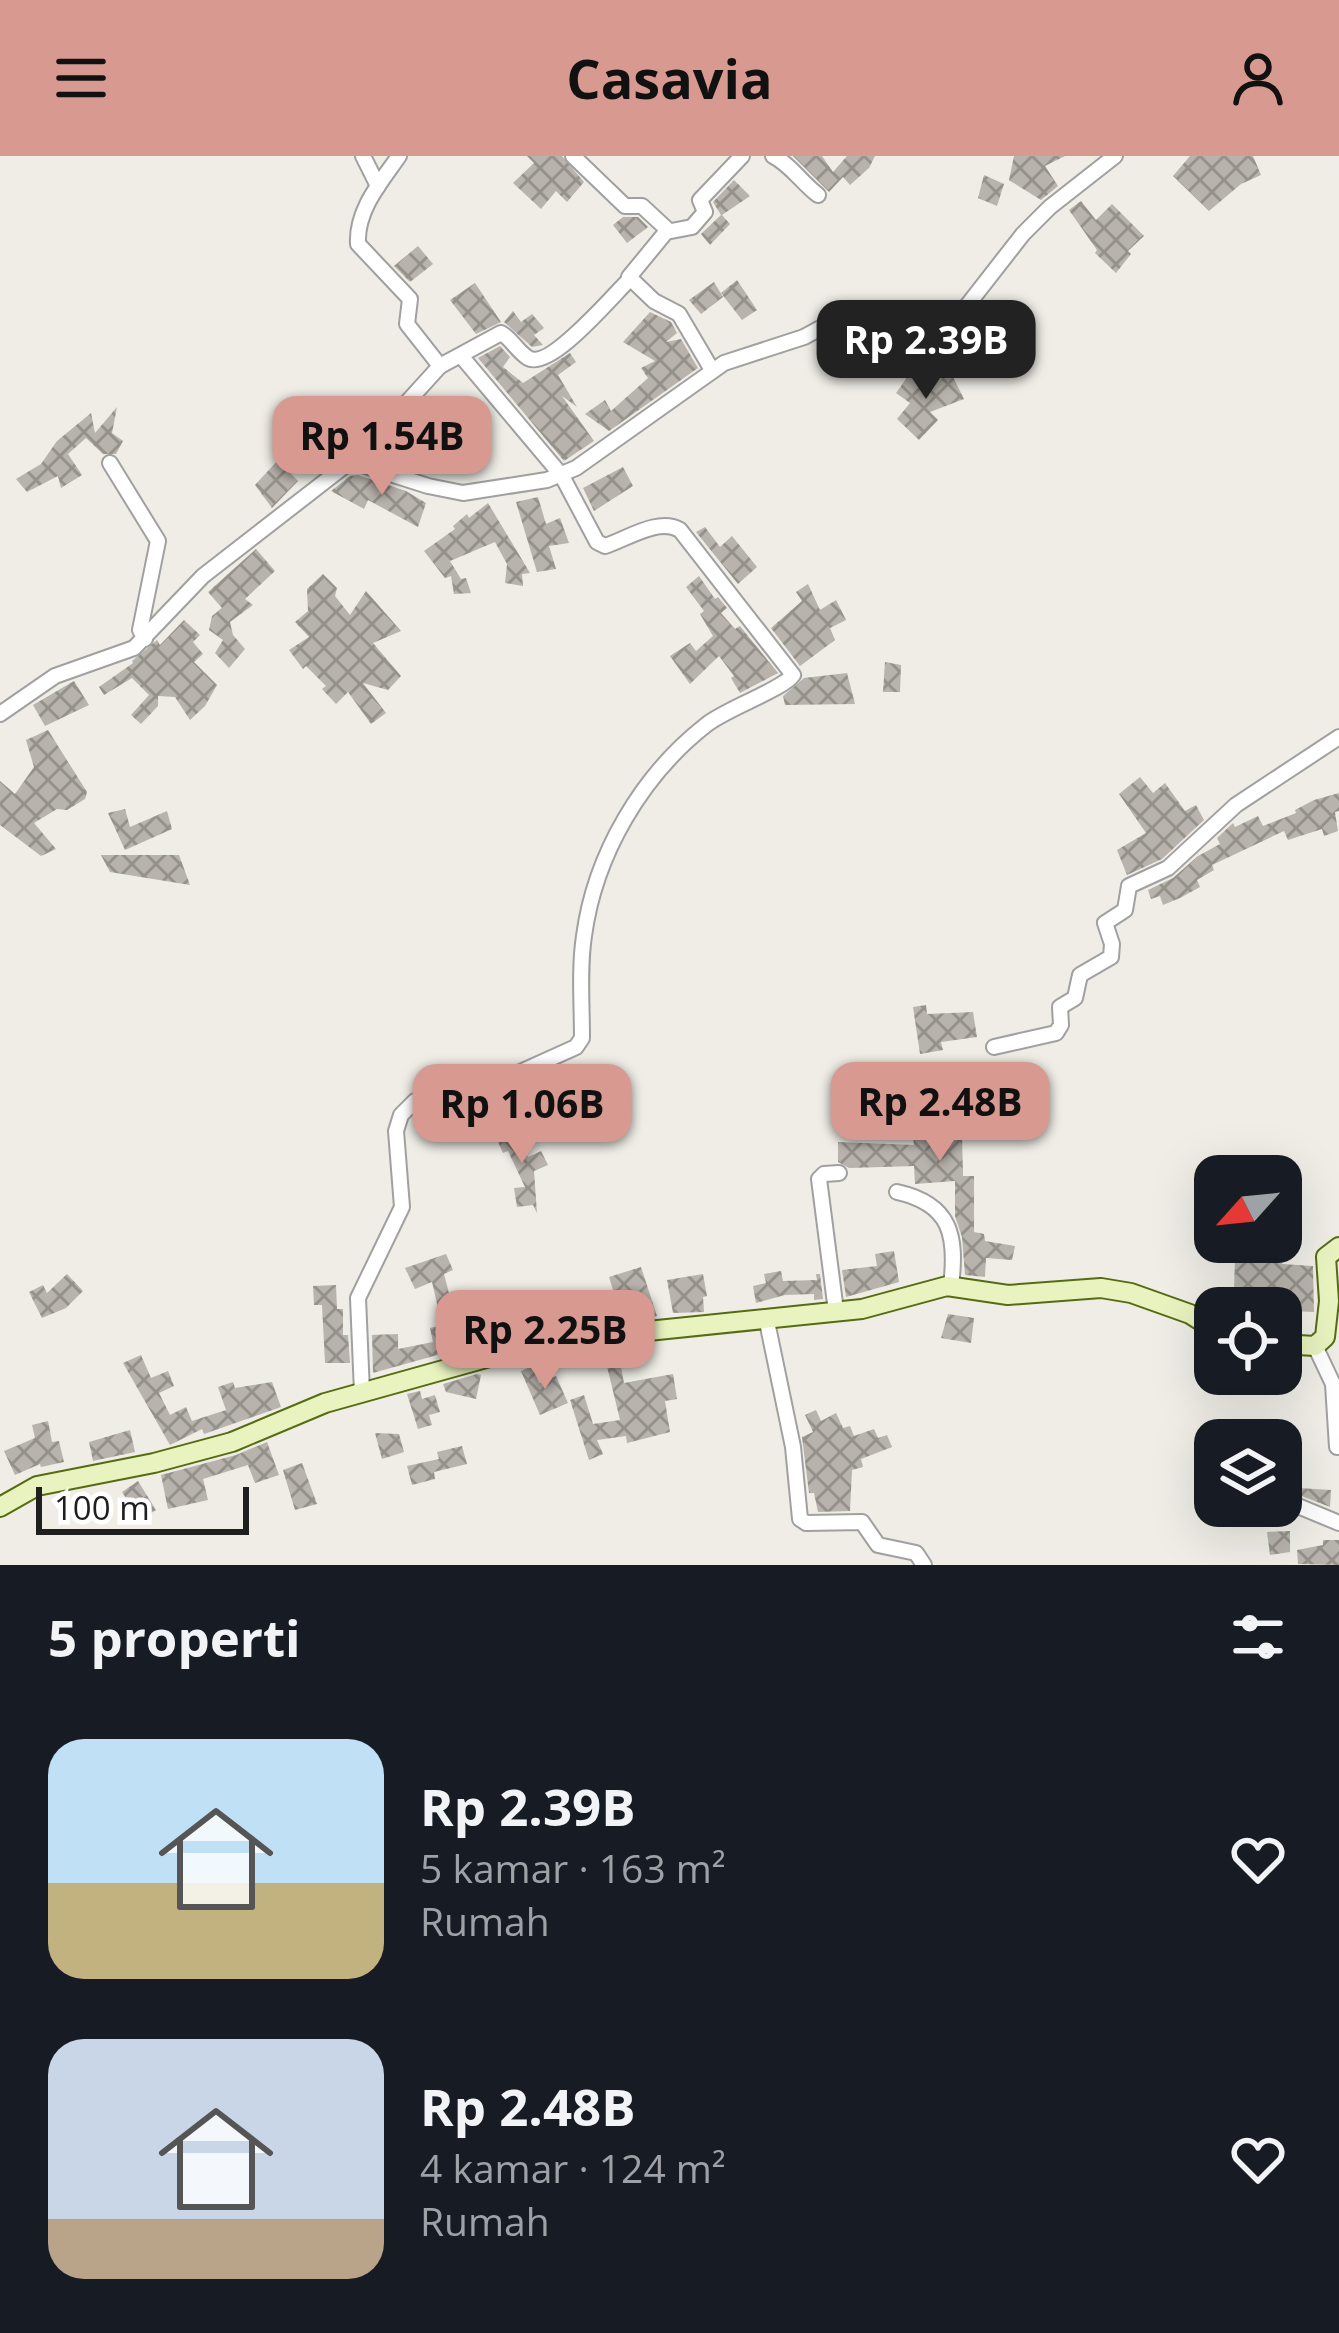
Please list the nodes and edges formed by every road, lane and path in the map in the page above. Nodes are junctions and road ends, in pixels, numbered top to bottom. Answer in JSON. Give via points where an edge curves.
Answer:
{"nodes":[{"id":1,"x":363,"y":156,"type":"edge"},
{"id":2,"x":399,"y":156,"type":"edge"},
{"id":3,"x":572,"y":156,"type":"edge"},
{"id":4,"x":742,"y":156,"type":"edge"},
{"id":5,"x":773,"y":156,"type":"edge"},
{"id":6,"x":1115,"y":156,"type":"edge"},
{"id":7,"x":378,"y":186,"type":"junction"},
{"id":8,"x":818,"y":195,"type":"dead end"},
{"id":9,"x":669,"y":231,"type":"junction"},
{"id":10,"x":629,"y":280,"type":"junction"},
{"id":11,"x":462,"y":357,"type":"junction"},
{"id":12,"x":440,"y":366,"type":"junction"},
{"id":13,"x":712,"y":370,"type":"junction"},
{"id":14,"x":352,"y":463,"type":"junction"},
{"id":15,"x":110,"y":464,"type":"dead end"},
{"id":16,"x":562,"y":476,"type":"junction"},
{"id":17,"x":145,"y":639,"type":"junction"},
{"id":18,"x":0,"y":714,"type":"edge"},
{"id":19,"x":1339,"y":737,"type":"edge"},
{"id":20,"x":994,"y":1047,"type":"dead end"},
{"id":21,"x":838,"y":1174,"type":"dead end"},
{"id":22,"x":897,"y":1192,"type":"dead end"},
{"id":23,"x":1339,"y":1247,"type":"edge"},
{"id":24,"x":951,"y":1286,"type":"junction"},
{"id":25,"x":836,"y":1311,"type":"junction"},
{"id":26,"x":766,"y":1317,"type":"junction"},
{"id":27,"x":1194,"y":1317,"type":"edge"},
{"id":28,"x":1302,"y":1345,"type":"edge"},
{"id":29,"x":1315,"y":1346,"type":"junction"},
{"id":30,"x":362,"y":1392,"type":"junction"},
{"id":31,"x":1337,"y":1447,"type":"edge"},
{"id":32,"x":0,"y":1507,"type":"edge"},
{"id":33,"x":1302,"y":1507,"type":"edge"},
{"id":34,"x":1339,"y":1522,"type":"edge"},
{"id":35,"x":924,"y":1565,"type":"edge"}],
"edges":[{"from":1,"to":7,"type":"street"},
{"from":2,"to":7,"type":"street"},
{"from":3,"to":9,"type":"street","via":[[626,206],[640,205]]},
{"from":4,"to":9,"type":"street","via":[[702,196],[705,212],[692,227]]},
{"from":5,"to":8,"type":"street"},
{"from":6,"to":13,"type":"street","via":[[1036,220],[922,351],[836,321]]},
{"from":7,"to":12,"type":"street","via":[[358,244],[410,299],[407,324]]},
{"from":9,"to":10,"type":"street"},
{"from":10,"to":11,"type":"street","via":[[573,338],[537,360],[504,332]]},
{"from":10,"to":13,"type":"street","via":[[679,314]]},
{"from":11,"to":12,"type":"street"},
{"from":11,"to":16,"type":"street"},
{"from":12,"to":14,"type":"street"},
{"from":13,"to":16,"type":"street"},
{"from":14,"to":16,"type":"street","via":[[464,493]]},
{"from":14,"to":17,"type":"street","via":[[203,576]]},
{"from":15,"to":17,"type":"street","via":[[158,541],[140,630]]},
{"from":16,"to":30,"type":"street","via":[[604,546],[661,525],[680,530],[792,679],[708,723],[621,823],[584,934],[576,1047],[487,1088],[430,1095],[401,1115],[402,1207],[358,1298]]},
{"from":17,"to":18,"type":"street","via":[[55,676]]},
{"from":19,"to":20,"type":"street","via":[[1236,805],[1168,868],[1129,886],[1125,910],[1105,923],[1111,957],[1080,975],[1075,998],[1060,1007],[1056,1033]]},
{"from":21,"to":25,"type":"street","via":[[819,1179]]},
{"from":22,"to":24,"type":"street","via":[[924,1201],[946,1221]]},
{"from":23,"to":29,"type":"street","via":[[1326,1257],[1327,1327]]},
{"from":24,"to":25,"type":"street"},
{"from":24,"to":27,"type":"street","via":[[1008,1295],[1101,1288]]},
{"from":25,"to":26,"type":"street"},
{"from":26,"to":30,"type":"street","via":[[497,1355]]},
{"from":26,"to":35,"type":"street","via":[[800,1519],[862,1522],[878,1545],[916,1553]]},
{"from":28,"to":29,"type":"street"},
{"from":29,"to":31,"type":"street","via":[[1333,1384]]},
{"from":30,"to":32,"type":"street","via":[[232,1442],[37,1486]]},
{"from":33,"to":34,"type":"street"}]}
